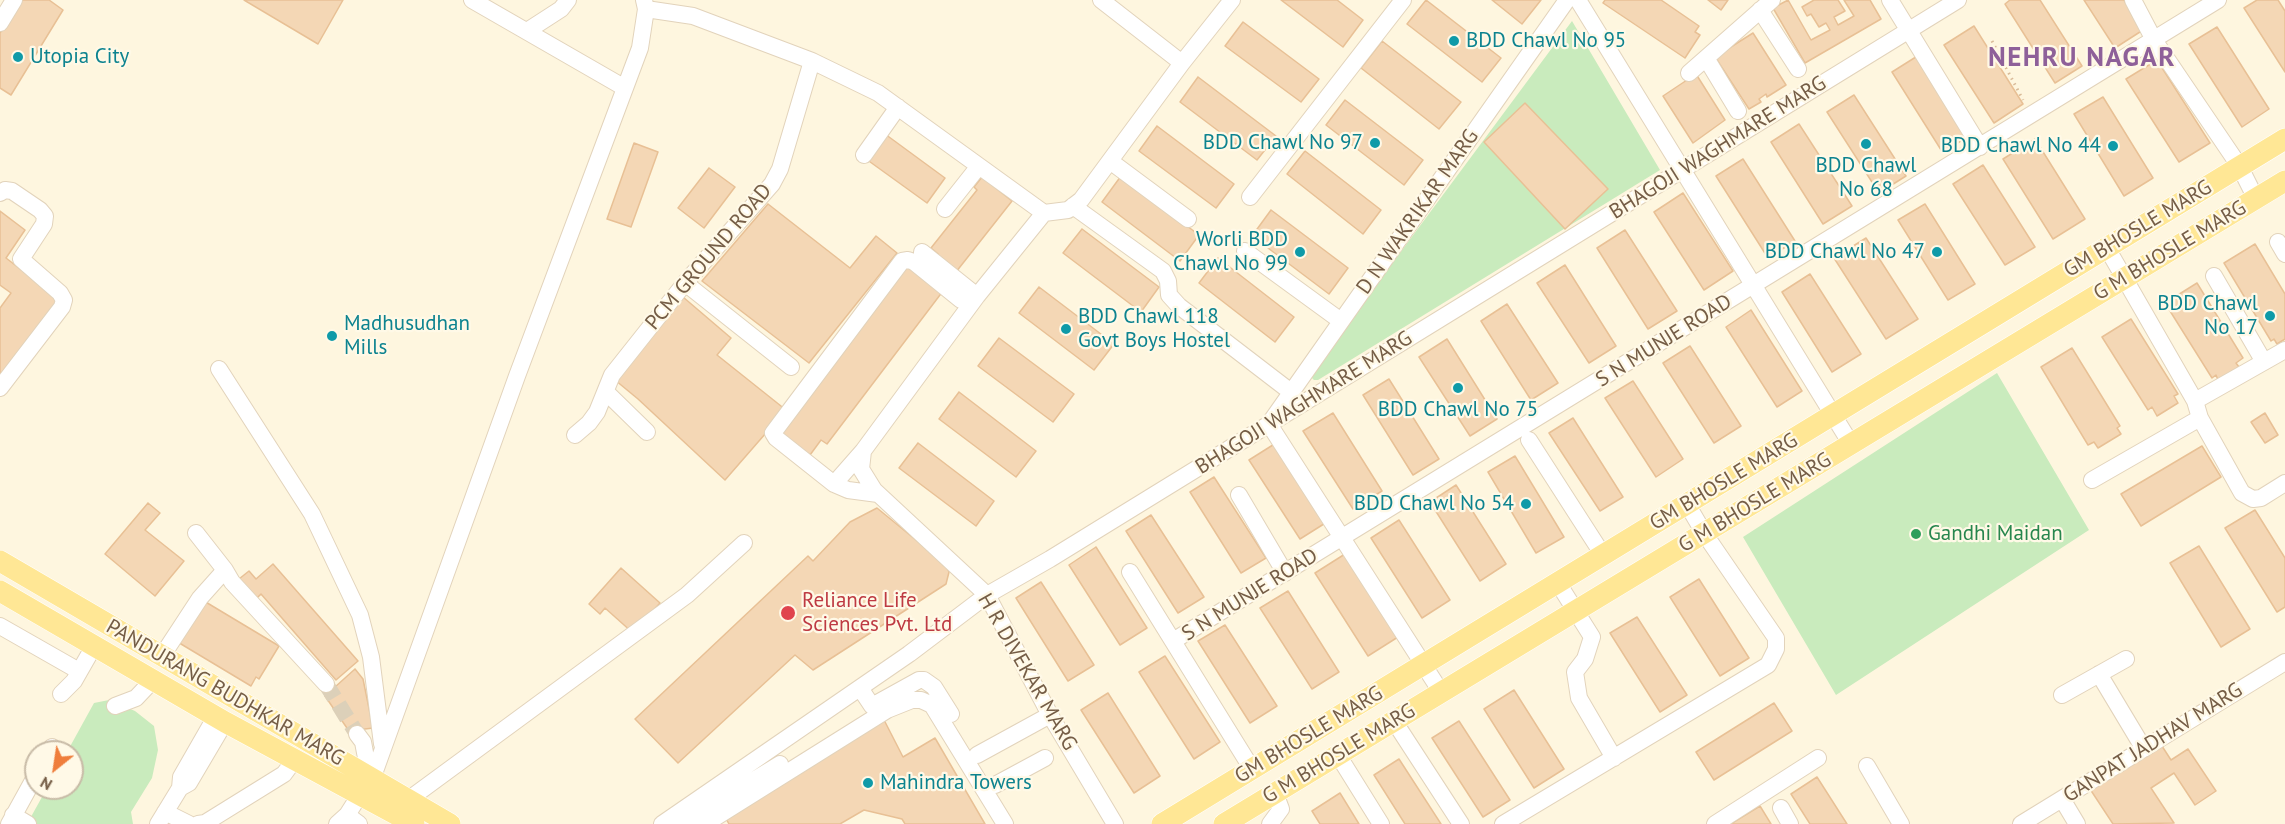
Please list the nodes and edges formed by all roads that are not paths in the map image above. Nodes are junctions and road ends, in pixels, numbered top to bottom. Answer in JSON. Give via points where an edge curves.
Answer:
{"nodes":[{"id":1,"x":14,"y":0,"type":"edge"},
{"id":2,"x":472,"y":0,"type":"edge"},
{"id":3,"x":568,"y":0,"type":"edge"},
{"id":4,"x":1101,"y":0,"type":"edge"},
{"id":5,"x":1232,"y":0,"type":"edge"},
{"id":6,"x":1403,"y":0,"type":"edge"},
{"id":7,"x":1567,"y":0,"type":"edge"},
{"id":8,"x":1578,"y":0,"type":"edge"},
{"id":9,"x":1890,"y":0,"type":"edge"},
{"id":10,"x":1958,"y":0,"type":"edge"},
{"id":11,"x":2133,"y":0,"type":"edge"},
{"id":12,"x":2217,"y":0,"type":"edge"},
{"id":13,"x":645,"y":4,"type":"edge"},
{"id":14,"x":1766,"y":5,"type":"edge"},
{"id":15,"x":0,"y":23,"type":"edge"},
{"id":16,"x":1908,"y":30,"type":"junction"},
{"id":17,"x":527,"y":32,"type":"junction"},
{"id":18,"x":2154,"y":40,"type":"junction"},
{"id":19,"x":1706,"y":58,"type":"junction"},
{"id":20,"x":812,"y":62,"type":"junction"},
{"id":21,"x":1182,"y":63,"type":"junction"},
{"id":22,"x":1798,"y":69,"type":"dead end"},
{"id":23,"x":1689,"y":73,"type":"dead end"},
{"id":24,"x":625,"y":88,"type":"junction"},
{"id":25,"x":898,"y":107,"type":"junction"},
{"id":26,"x":1737,"y":111,"type":"dead end"},
{"id":27,"x":2285,"y":139,"type":"edge"},
{"id":28,"x":1980,"y":147,"type":"junction"},
{"id":29,"x":864,"y":155,"type":"dead end"},
{"id":30,"x":1110,"y":161,"type":"junction"},
{"id":31,"x":979,"y":166,"type":"junction"},
{"id":32,"x":2240,"y":167,"type":"junction"},
{"id":33,"x":1682,"y":170,"type":"junction"},
{"id":34,"x":2285,"y":181,"type":"edge"},
{"id":35,"x":0,"y":193,"type":"edge"},
{"id":36,"x":1250,"y":197,"type":"dead end"},
{"id":37,"x":2256,"y":199,"type":"junction"},
{"id":38,"x":1073,"y":206,"type":"junction"},
{"id":39,"x":945,"y":209,"type":"dead end"},
{"id":40,"x":1044,"y":213,"type":"junction"},
{"id":41,"x":1188,"y":219,"type":"dead end"},
{"id":42,"x":2107,"y":248,"type":"junction"},
{"id":43,"x":1245,"y":250,"type":"dead end"},
{"id":44,"x":922,"y":252,"type":"dead end"},
{"id":45,"x":2214,"y":276,"type":"dead end"},
{"id":46,"x":2124,"y":279,"type":"junction"},
{"id":47,"x":684,"y":283,"type":"junction"},
{"id":48,"x":1754,"y":286,"type":"junction"},
{"id":49,"x":969,"y":298,"type":"junction"},
{"id":50,"x":1341,"y":321,"type":"junction"},
{"id":51,"x":2285,"y":350,"type":"edge"},
{"id":52,"x":2264,"y":362,"type":"junction"},
{"id":53,"x":791,"y":367,"type":"dead end"},
{"id":54,"x":219,"y":369,"type":"dead end"},
{"id":55,"x":0,"y":388,"type":"edge"},
{"id":56,"x":606,"y":392,"type":"junction"},
{"id":57,"x":1291,"y":392,"type":"junction"},
{"id":58,"x":2195,"y":401,"type":"junction"},
{"id":59,"x":1833,"y":415,"type":"junction"},
{"id":60,"x":2200,"y":418,"type":"junction"},
{"id":61,"x":1269,"y":424,"type":"junction"},
{"id":62,"x":647,"y":432,"type":"dead end"},
{"id":63,"x":575,"y":435,"type":"dead end"},
{"id":64,"x":1529,"y":440,"type":"dead end"},
{"id":65,"x":1851,"y":444,"type":"junction"},
{"id":66,"x":863,"y":451,"type":"junction"},
{"id":67,"x":2092,"y":480,"type":"dead end"},
{"id":68,"x":2285,"y":483,"type":"edge"},
{"id":69,"x":834,"y":484,"type":"junction"},
{"id":70,"x":878,"y":494,"type":"junction"},
{"id":71,"x":1239,"y":495,"type":"dead end"},
{"id":72,"x":1688,"y":504,"type":"junction"},
{"id":73,"x":196,"y":533,"type":"dead end"},
{"id":74,"x":1704,"y":533,"type":"junction"},
{"id":75,"x":1342,"y":538,"type":"junction"},
{"id":76,"x":744,"y":543,"type":"dead end"},
{"id":77,"x":1602,"y":555,"type":"junction"},
{"id":78,"x":0,"y":561,"type":"edge"},
{"id":79,"x":225,"y":570,"type":"junction"},
{"id":80,"x":1130,"y":572,"type":"dead end"},
{"id":81,"x":1285,"y":573,"type":"junction"},
{"id":82,"x":1558,"y":583,"type":"junction"},
{"id":83,"x":0,"y":591,"type":"edge"},
{"id":84,"x":987,"y":595,"type":"junction"},
{"id":85,"x":1575,"y":611,"type":"junction"},
{"id":86,"x":0,"y":626,"type":"edge"},
{"id":87,"x":1173,"y":641,"type":"junction"},
{"id":88,"x":94,"y":646,"type":"junction"},
{"id":89,"x":162,"y":656,"type":"junction"},
{"id":90,"x":2126,"y":659,"type":"dead end"},
{"id":91,"x":2285,"y":662,"type":"edge"},
{"id":92,"x":1423,"y":665,"type":"junction"},
{"id":93,"x":80,"y":671,"type":"junction"},
{"id":94,"x":2099,"y":674,"type":"junction"},
{"id":95,"x":153,"y":680,"type":"junction"},
{"id":96,"x":326,"y":684,"type":"tunnel mouth"},
{"id":97,"x":860,"y":688,"type":"junction"},
{"id":98,"x":1441,"y":692,"type":"junction"},
{"id":99,"x":61,"y":694,"type":"dead end"},
{"id":100,"x":2062,"y":695,"type":"dead end"},
{"id":101,"x":116,"y":706,"type":"dead end"},
{"id":102,"x":872,"y":706,"type":"junction"},
{"id":103,"x":1050,"y":715,"type":"junction"},
{"id":104,"x":221,"y":719,"type":"junction"},
{"id":105,"x":1394,"y":721,"type":"junction"},
{"id":106,"x":357,"y":734,"type":"tunnel mouth"},
{"id":107,"x":382,"y":748,"type":"junction"},
{"id":108,"x":772,"y":748,"type":"junction"},
{"id":109,"x":2144,"y":749,"type":"junction"},
{"id":110,"x":977,"y":755,"type":"junction"},
{"id":111,"x":1338,"y":755,"type":"junction"},
{"id":112,"x":1045,"y":758,"type":"dead end"},
{"id":113,"x":1614,"y":758,"type":"junction"},
{"id":114,"x":1818,"y":758,"type":"dead end"},
{"id":115,"x":295,"y":759,"type":"junction"},
{"id":116,"x":782,"y":762,"type":"junction"},
{"id":117,"x":1867,"y":766,"type":"dead end"},
{"id":118,"x":1252,"y":769,"type":"junction"},
{"id":119,"x":995,"y":785,"type":"junction"},
{"id":120,"x":366,"y":786,"type":"junction"},
{"id":121,"x":1275,"y":793,"type":"junction"},
{"id":122,"x":24,"y":797,"type":"edge"},
{"id":123,"x":2062,"y":799,"type":"junction"},
{"id":124,"x":408,"y":800,"type":"junction"},
{"id":125,"x":1781,"y":808,"type":"dead end"},
{"id":126,"x":162,"y":818,"type":"edge"},
{"id":127,"x":11,"y":820,"type":"edge"},
{"id":128,"x":348,"y":821,"type":"edge"},
{"id":129,"x":444,"y":823,"type":"edge"},
{"id":130,"x":28,"y":824,"type":"edge"},
{"id":131,"x":189,"y":824,"type":"edge"},
{"id":132,"x":198,"y":824,"type":"edge"},
{"id":133,"x":414,"y":824,"type":"edge"},
{"id":134,"x":662,"y":824,"type":"edge"},
{"id":135,"x":682,"y":824,"type":"edge"},
{"id":136,"x":705,"y":824,"type":"edge"},
{"id":137,"x":1005,"y":824,"type":"edge"},
{"id":138,"x":1016,"y":824,"type":"edge"},
{"id":139,"x":1115,"y":824,"type":"edge"},
{"id":140,"x":1162,"y":824,"type":"edge"},
{"id":141,"x":1224,"y":824,"type":"edge"},
{"id":142,"x":1270,"y":824,"type":"edge"},
{"id":143,"x":1381,"y":824,"type":"edge"},
{"id":144,"x":1461,"y":824,"type":"edge"},
{"id":145,"x":1503,"y":824,"type":"edge"},
{"id":146,"x":1715,"y":824,"type":"edge"},
{"id":147,"x":1790,"y":824,"type":"edge"},
{"id":148,"x":1901,"y":824,"type":"edge"},
{"id":149,"x":2021,"y":824,"type":"edge"},
{"id":150,"x":2077,"y":824,"type":"edge"}],
"edges":[{"from":1,"to":15,"type":"street"},
{"from":2,"to":17,"type":"street"},
{"from":3,"to":17,"type":"street"},
{"from":4,"to":21,"type":"street"},
{"from":5,"to":21,"type":"street"},
{"from":6,"to":36,"type":"street"},
{"from":7,"to":50,"type":"street","name":"D N WAKRIKAR MARG"},
{"from":8,"to":33,"type":"street"},
{"from":9,"to":16,"type":"street"},
{"from":10,"to":16,"type":"street","name":"BHAGOJI WAGHMARE MARG"},
{"from":11,"to":18,"type":"street"},
{"from":12,"to":18,"type":"street","name":"S N MUNJE ROAD"},
{"from":13,"to":20,"type":"street","via":[[693,16]]},
{"from":13,"to":24,"type":"street","via":[[640,48]]},
{"from":14,"to":19,"type":"street"},
{"from":14,"to":22,"type":"street"},
{"from":16,"to":28,"type":"street"},
{"from":16,"to":33,"type":"street","name":"BHAGOJI WAGHMARE MARG"},
{"from":17,"to":24,"type":"street"},
{"from":18,"to":28,"type":"street","name":"S N MUNJE ROAD"},
{"from":18,"to":32,"type":"street"},
{"from":19,"to":23,"type":"street"},
{"from":19,"to":26,"type":"street"},
{"from":20,"to":25,"type":"street","via":[[878,93]]},
{"from":20,"to":47,"type":"street","name":"PCM GROUND ROAD","via":[[772,184]]},
{"from":21,"to":30,"type":"street"},
{"from":24,"to":107,"type":"street"},
{"from":25,"to":29,"type":"street"},
{"from":25,"to":31,"type":"street"},
{"from":27,"to":32,"type":"main road","name":"GM BHOSLE MARG"},
{"from":28,"to":48,"type":"street","name":"S N MUNJE ROAD"},
{"from":30,"to":38,"type":"street","via":[[1082,200]]},
{"from":30,"to":41,"type":"street"},
{"from":31,"to":39,"type":"street"},
{"from":31,"to":40,"type":"street"},
{"from":32,"to":37,"type":"street"},
{"from":32,"to":42,"type":"main road","name":"GM BHOSLE MARG"},
{"from":33,"to":48,"type":"street"},
{"from":33,"to":61,"type":"street","name":"BHAGOJI WAGHMARE MARG"},
{"from":34,"to":37,"type":"main road","name":"G M BHOSLE MARG"},
{"from":35,"to":55,"type":"street","via":[[12,191],[45,216],[44,224],[21,259],[64,300]]},
{"from":37,"to":46,"type":"main road","name":"G M BHOSLE MARG"},
{"from":38,"to":40,"type":"street"},
{"from":38,"to":57,"type":"street","via":[[1163,271],[1169,295],[1179,306]]},
{"from":40,"to":49,"type":"street"},
{"from":42,"to":46,"type":"street"},
{"from":42,"to":59,"type":"main road","name":"GM BHOSLE MARG"},
{"from":43,"to":50,"type":"street"},
{"from":44,"to":49,"type":"street"},
{"from":45,"to":52,"type":"street"},
{"from":46,"to":58,"type":"street"},
{"from":46,"to":65,"type":"main road","name":"G M BHOSLE MARG"},
{"from":47,"to":53,"type":"street"},
{"from":47,"to":56,"type":"street","name":"PCM GROUND ROAD","via":[[612,375]]},
{"from":48,"to":59,"type":"street"},
{"from":48,"to":75,"type":"street","name":"S N MUNJE ROAD"},
{"from":49,"to":66,"type":"street"},
{"from":49,"to":69,"type":"street","via":[[914,262],[902,261],[777,427],[773,433],[776,438]]},
{"from":50,"to":57,"type":"street","name":"D N WAKRIKAR MARG"},
{"from":51,"to":52,"type":"street"},
{"from":52,"to":58,"type":"street"},
{"from":54,"to":107,"type":"street","via":[[312,514],[360,615],[371,657]]},
{"from":56,"to":62,"type":"street"},
{"from":56,"to":63,"type":"street","name":"PCM GROUND ROAD","via":[[589,423]]},
{"from":57,"to":61,"type":"street","name":"D N WAKRIKAR MARG"},
{"from":58,"to":60,"type":"street"},
{"from":59,"to":65,"type":"street"},
{"from":59,"to":72,"type":"main road","name":"GM BHOSLE MARG"},
{"from":60,"to":67,"type":"street"},
{"from":60,"to":68,"type":"street","via":[[2242,493],[2260,498]]},
{"from":61,"to":75,"type":"street"},
{"from":61,"to":84,"type":"street","name":"BHAGOJI WAGHMARE MARG"},
{"from":64,"to":77,"type":"street"},
{"from":65,"to":74,"type":"main road","name":"G M BHOSLE MARG"},
{"from":66,"to":69,"type":"street"},
{"from":66,"to":70,"type":"street","name":"H R DIVEKAR MARG","via":[[861,469]]},
{"from":69,"to":70,"type":"street"},
{"from":70,"to":84,"type":"street","name":"H R DIVEKAR MARG"},
{"from":71,"to":81,"type":"street"},
{"from":72,"to":74,"type":"street"},
{"from":72,"to":77,"type":"main road","name":"GM BHOSLE MARG"},
{"from":73,"to":79,"type":"street"},
{"from":74,"to":85,"type":"main road","name":"G M BHOSLE MARG"},
{"from":74,"to":113,"type":"street","via":[[1776,638],[1776,649],[1768,665]]},
{"from":75,"to":81,"type":"street","name":"S N MUNJE ROAD"},
{"from":75,"to":92,"type":"street"},
{"from":76,"to":124,"type":"street","via":[[687,595]]},
{"from":77,"to":82,"type":"main road","name":"GM BHOSLE MARG"},
{"from":78,"to":89,"type":"main road","name":"PANDURANG BUDHKAR MARG"},
{"from":79,"to":89,"type":"street","via":[[200,598]]},
{"from":79,"to":96,"type":"street","via":[[231,582]]},
{"from":80,"to":87,"type":"street"},
{"from":81,"to":87,"type":"street","name":"S N MUNJE ROAD"},
{"from":82,"to":85,"type":"street"},
{"from":82,"to":92,"type":"main road","name":"GM BHOSLE MARG"},
{"from":83,"to":88,"type":"main road","name":"PANDURANG BUDHKAR MARG"},
{"from":84,"to":97,"type":"street","name":"BHAGOJI WAGHMARE MARG"},
{"from":84,"to":103,"type":"street","name":"H R DIVEKAR MARG"},
{"from":85,"to":98,"type":"main road","name":"G M BHOSLE MARG"},
{"from":85,"to":113,"type":"street","via":[[1592,636],[1586,659],[1575,672],[1579,698]]},
{"from":86,"to":93,"type":"street"},
{"from":87,"to":118,"type":"street"},
{"from":88,"to":93,"type":"street"},
{"from":88,"to":95,"type":"main road","name":"PANDURANG BUDHKAR MARG"},
{"from":89,"to":120,"type":"main road","name":"PANDURANG BUDHKAR MARG"},
{"from":90,"to":94,"type":"street"},
{"from":91,"to":109,"type":"street","name":"GANPAT JADHAV MARG"},
{"from":92,"to":98,"type":"street"},
{"from":92,"to":118,"type":"main road","name":"GM BHOSLE MARG"},
{"from":93,"to":99,"type":"street"},
{"from":94,"to":100,"type":"street"},
{"from":94,"to":109,"type":"street"},
{"from":95,"to":101,"type":"street","via":[[136,698]]},
{"from":95,"to":104,"type":"main road","name":"PANDURANG BUDHKAR MARG"},
{"from":97,"to":102,"type":"street"},
{"from":97,"to":108,"type":"street","name":"BHAGOJI WAGHMARE MARG"},
{"from":98,"to":105,"type":"main road","name":"G M BHOSLE MARG"},
{"from":102,"to":110,"type":"street","via":[[919,680],[929,682]]},
{"from":102,"to":116,"type":"street"},
{"from":103,"to":110,"type":"street"},
{"from":103,"to":139,"type":"street","name":"H R DIVEKAR MARG"},
{"from":104,"to":115,"type":"main road","name":"PANDURANG BUDHKAR MARG"},
{"from":104,"to":126,"type":"street","via":[[189,783],[180,788]]},
{"from":105,"to":111,"type":"main road","name":"G M BHOSLE MARG"},
{"from":105,"to":144,"type":"street"},
{"from":106,"to":120,"type":"street","via":[[363,742]]},
{"from":107,"to":120,"type":"street"},
{"from":108,"to":116,"type":"street"},
{"from":108,"to":134,"type":"street","name":"BHAGOJI WAGHMARE MARG"},
{"from":109,"to":123,"type":"street","name":"GANPAT JADHAV MARG"},
{"from":110,"to":119,"type":"street"},
{"from":111,"to":121,"type":"main road","name":"G M BHOSLE MARG"},
{"from":111,"to":143,"type":"street"},
{"from":112,"to":119,"type":"street"},
{"from":113,"to":145,"type":"street"},
{"from":114,"to":146,"type":"street"},
{"from":115,"to":120,"type":"main road","name":"PANDURANG BUDHKAR MARG"},
{"from":115,"to":132,"type":"street","via":[[284,774]]},
{"from":116,"to":135,"type":"street"},
{"from":117,"to":148,"type":"street"},
{"from":118,"to":140,"type":"main road","name":"GM BHOSLE MARG"},
{"from":119,"to":138,"type":"street"},
{"from":120,"to":124,"type":"main road","name":"PANDURANG BUDHKAR MARG"},
{"from":120,"to":128,"type":"street"},
{"from":120,"to":133,"type":"main road","name":"PANDURANG BUDHKAR MARG"},
{"from":121,"to":141,"type":"main road","name":"G M BHOSLE MARG"},
{"from":121,"to":142,"type":"street","via":[[1281,809]]},
{"from":122,"to":127,"type":"street"},
{"from":123,"to":149,"type":"street","name":"GANPAT JADHAV MARG"},
{"from":123,"to":150,"type":"street"},
{"from":124,"to":129,"type":"main road","name":"PANDURANG BUDHKAR MARG"},
{"from":125,"to":147,"type":"street"},
{"from":126,"to":131,"type":"street"},
{"from":127,"to":130,"type":"street"},
{"from":136,"to":137,"type":"street","via":[[886,710],[921,700],[932,705]]}]}
